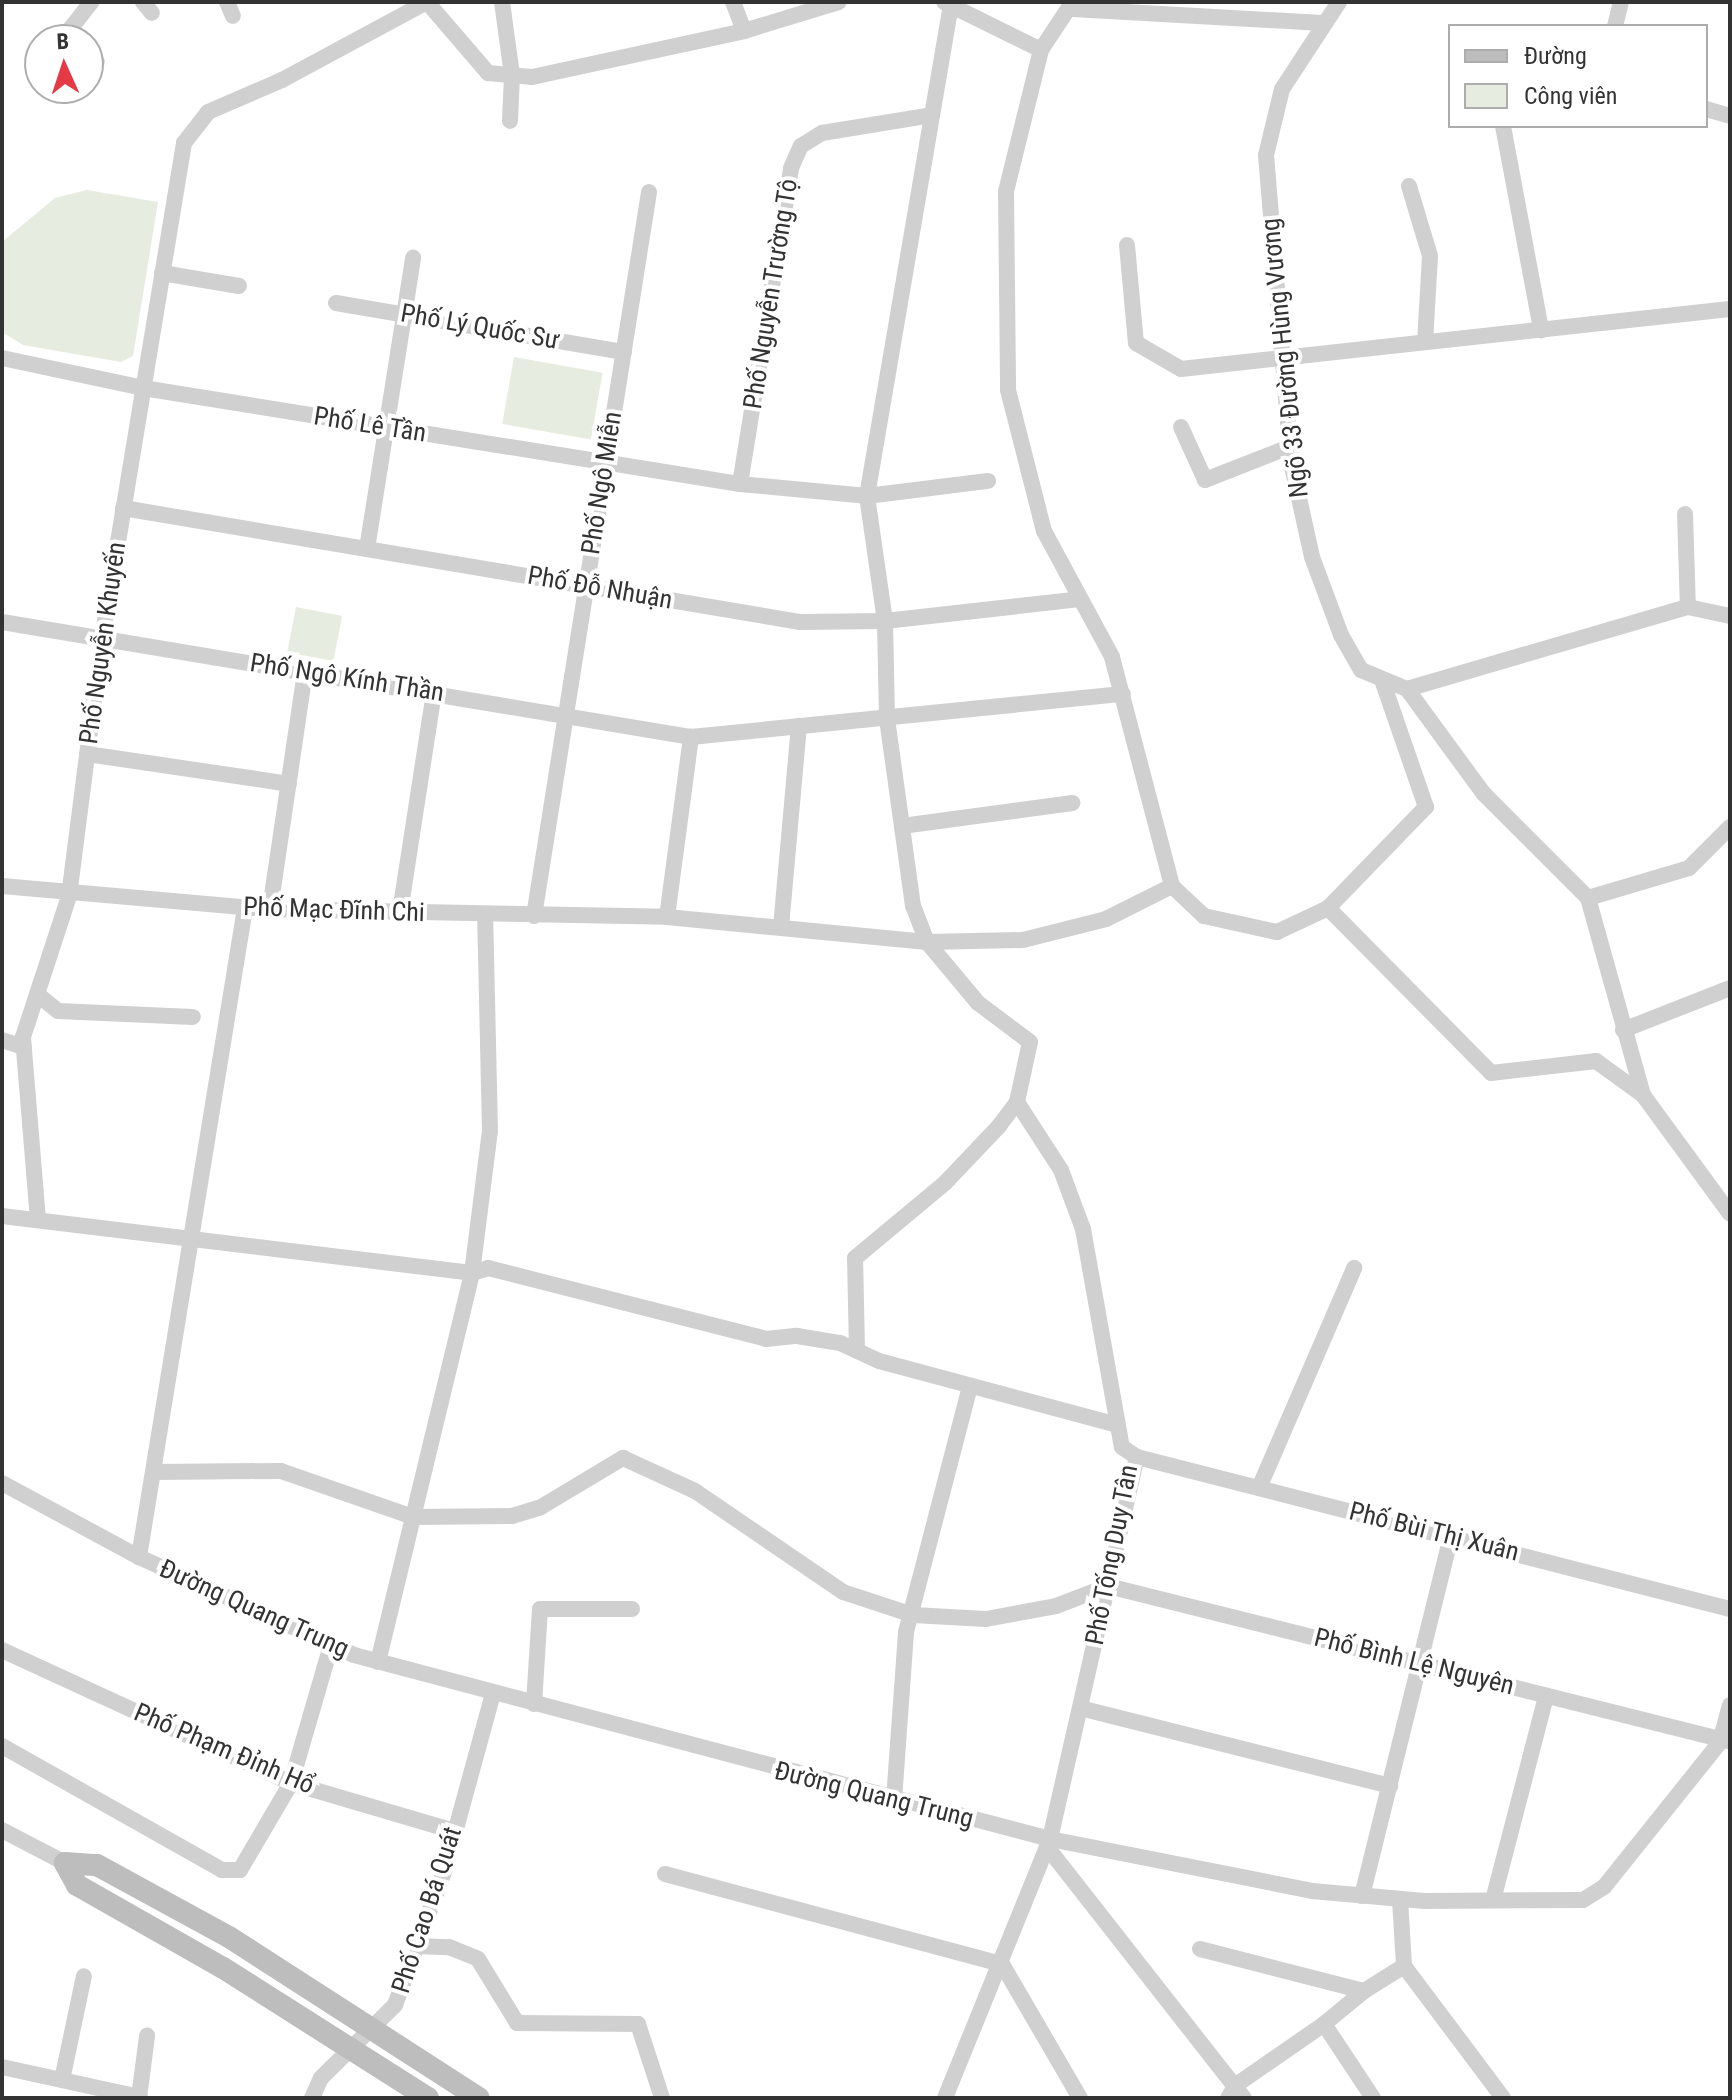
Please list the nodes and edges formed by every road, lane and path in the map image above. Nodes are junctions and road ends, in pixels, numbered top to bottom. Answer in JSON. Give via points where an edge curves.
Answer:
{"nodes":[{"id":1,"x":91,"y":2,"type":"edge"},
{"id":2,"x":427,"y":2,"type":"edge"},
{"id":3,"x":502,"y":2,"type":"edge"},
{"id":4,"x":733,"y":2,"type":"edge"},
{"id":5,"x":839,"y":2,"type":"edge"},
{"id":6,"x":1339,"y":2,"type":"edge"},
{"id":7,"x":1621,"y":2,"type":"edge"},
{"id":8,"x":948,"y":4,"type":"edge"},
{"id":9,"x":1322,"y":23,"type":"junction"},
{"id":10,"x":74,"y":24,"type":"edge"},
{"id":11,"x":1616,"y":24,"type":"edge"},
{"id":12,"x":744,"y":31,"type":"junction"},
{"id":13,"x":1041,"y":50,"type":"junction"},
{"id":14,"x":512,"y":75,"type":"junction"},
{"id":15,"x":1708,"y":110,"type":"edge"},
{"id":16,"x":932,"y":115,"type":"junction"},
{"id":17,"x":1730,"y":116,"type":"edge"},
{"id":18,"x":510,"y":121,"type":"dead end"},
{"id":19,"x":1503,"y":128,"type":"edge"},
{"id":20,"x":1409,"y":186,"type":"dead end"},
{"id":21,"x":649,"y":192,"type":"dead end"},
{"id":22,"x":1127,"y":245,"type":"dead end"},
{"id":23,"x":413,"y":258,"type":"dead end"},
{"id":24,"x":162,"y":273,"type":"junction"},
{"id":25,"x":239,"y":286,"type":"dead end"},
{"id":26,"x":336,"y":303,"type":"dead end"},
{"id":27,"x":1730,"y":309,"type":"edge"},
{"id":28,"x":404,"y":314,"type":"junction"},
{"id":29,"x":1541,"y":330,"type":"junction"},
{"id":30,"x":1425,"y":342,"type":"junction"},
{"id":31,"x":624,"y":352,"type":"junction"},
{"id":32,"x":1282,"y":357,"type":"junction"},
{"id":33,"x":2,"y":358,"type":"edge"},
{"id":34,"x":143,"y":388,"type":"junction"},
{"id":35,"x":386,"y":427,"type":"junction"},
{"id":36,"x":1181,"y":427,"type":"dead end"},
{"id":37,"x":1289,"y":447,"type":"junction"},
{"id":38,"x":606,"y":463,"type":"junction"},
{"id":39,"x":988,"y":481,"type":"dead end"},
{"id":40,"x":740,"y":484,"type":"junction"},
{"id":41,"x":867,"y":496,"type":"junction"},
{"id":42,"x":123,"y":508,"type":"junction"},
{"id":43,"x":1685,"y":514,"type":"dead end"},
{"id":44,"x":367,"y":549,"type":"junction"},
{"id":45,"x":586,"y":586,"type":"junction"},
{"id":46,"x":1080,"y":599,"type":"junction"},
{"id":47,"x":1688,"y":607,"type":"junction"},
{"id":48,"x":1730,"y":616,"type":"edge"},
{"id":49,"x":885,"y":621,"type":"junction"},
{"id":50,"x":2,"y":622,"type":"edge"},
{"id":51,"x":102,"y":639,"type":"junction"},
{"id":52,"x":305,"y":672,"type":"junction"},
{"id":53,"x":1383,"y":683,"type":"junction"},
{"id":54,"x":1407,"y":689,"type":"junction"},
{"id":55,"x":434,"y":692,"type":"junction"},
{"id":56,"x":1123,"y":694,"type":"junction"},
{"id":57,"x":565,"y":714,"type":"junction"},
{"id":58,"x":887,"y":718,"type":"junction"},
{"id":59,"x":799,"y":726,"type":"junction"},
{"id":60,"x":691,"y":737,"type":"junction"},
{"id":61,"x":87,"y":754,"type":"junction"},
{"id":62,"x":289,"y":784,"type":"junction"},
{"id":63,"x":1072,"y":803,"type":"dead end"},
{"id":64,"x":902,"y":826,"type":"junction"},
{"id":65,"x":1730,"y":827,"type":"edge"},
{"id":66,"x":2,"y":886,"type":"edge"},
{"id":67,"x":1172,"y":886,"type":"junction"},
{"id":68,"x":69,"y":896,"type":"junction"},
{"id":69,"x":1588,"y":898,"type":"junction"},
{"id":70,"x":245,"y":908,"type":"junction"},
{"id":71,"x":1328,"y":908,"type":"junction"},
{"id":72,"x":270,"y":909,"type":"junction"},
{"id":73,"x":400,"y":912,"type":"junction"},
{"id":74,"x":485,"y":915,"type":"junction"},
{"id":75,"x":534,"y":916,"type":"junction"},
{"id":76,"x":667,"y":917,"type":"junction"},
{"id":77,"x":781,"y":927,"type":"junction"},
{"id":78,"x":927,"y":942,"type":"junction"},
{"id":79,"x":1730,"y":988,"type":"edge"},
{"id":80,"x":37,"y":994,"type":"junction"},
{"id":81,"x":193,"y":1017,"type":"dead end"},
{"id":82,"x":1623,"y":1030,"type":"junction"},
{"id":83,"x":2,"y":1040,"type":"edge"},
{"id":84,"x":24,"y":1047,"type":"junction"},
{"id":85,"x":1632,"y":1060,"type":"junction"},
{"id":86,"x":1596,"y":1061,"type":"junction"},
{"id":87,"x":1643,"y":1095,"type":"junction"},
{"id":88,"x":1017,"y":1102,"type":"junction"},
{"id":89,"x":1730,"y":1214,"type":"edge"},
{"id":90,"x":2,"y":1216,"type":"edge"},
{"id":91,"x":38,"y":1220,"type":"junction"},
{"id":92,"x":192,"y":1235,"type":"junction"},
{"id":93,"x":1354,"y":1268,"type":"dead end"},
{"id":94,"x":472,"y":1273,"type":"junction"},
{"id":95,"x":857,"y":1351,"type":"junction"},
{"id":96,"x":970,"y":1386,"type":"junction"},
{"id":97,"x":1118,"y":1425,"type":"junction"},
{"id":98,"x":1137,"y":1457,"type":"junction"},
{"id":99,"x":154,"y":1472,"type":"junction"},
{"id":100,"x":2,"y":1483,"type":"edge"},
{"id":101,"x":1259,"y":1488,"type":"junction"},
{"id":102,"x":413,"y":1517,"type":"junction"},
{"id":103,"x":1451,"y":1536,"type":"junction"},
{"id":104,"x":139,"y":1557,"type":"junction"},
{"id":105,"x":1108,"y":1586,"type":"junction"},
{"id":106,"x":632,"y":1609,"type":"dead end"},
{"id":107,"x":1730,"y":1609,"type":"edge"},
{"id":108,"x":913,"y":1615,"type":"junction"},
{"id":109,"x":331,"y":1645,"type":"junction"},
{"id":110,"x":2,"y":1650,"type":"edge"},
{"id":111,"x":378,"y":1662,"type":"junction"},
{"id":112,"x":1420,"y":1663,"type":"junction"},
{"id":113,"x":493,"y":1693,"type":"junction"},
{"id":114,"x":1546,"y":1696,"type":"junction"},
{"id":115,"x":534,"y":1704,"type":"junction"},
{"id":116,"x":1730,"y":1705,"type":"edge"},
{"id":117,"x":1080,"y":1708,"type":"junction"},
{"id":118,"x":1725,"y":1741,"type":"edge"},
{"id":119,"x":2,"y":1746,"type":"edge"},
{"id":120,"x":291,"y":1783,"type":"junction"},
{"id":121,"x":1390,"y":1786,"type":"junction"},
{"id":122,"x":894,"y":1800,"type":"junction"},
{"id":123,"x":454,"y":1831,"type":"junction"},
{"id":124,"x":3,"y":1836,"type":"edge"},
{"id":125,"x":1048,"y":1843,"type":"junction"},
{"id":126,"x":65,"y":1863,"type":"junction"},
{"id":127,"x":665,"y":1874,"type":"dead end"},
{"id":128,"x":1362,"y":1896,"type":"junction"},
{"id":129,"x":1400,"y":1900,"type":"junction"},
{"id":130,"x":1493,"y":1900,"type":"junction"},
{"id":131,"x":416,"y":1946,"type":"junction"},
{"id":132,"x":1200,"y":1949,"type":"dead end"},
{"id":133,"x":1002,"y":1964,"type":"junction"},
{"id":134,"x":1404,"y":1966,"type":"junction"},
{"id":135,"x":84,"y":1976,"type":"dead end"},
{"id":136,"x":1364,"y":1991,"type":"junction"},
{"id":137,"x":1324,"y":2024,"type":"junction"},
{"id":138,"x":370,"y":2030,"type":"junction"},
{"id":139,"x":147,"y":2036,"type":"dead end"},
{"id":140,"x":351,"y":2048,"type":"junction"},
{"id":141,"x":2,"y":2067,"type":"edge"},
{"id":142,"x":62,"y":2080,"type":"junction"},
{"id":143,"x":1236,"y":2094,"type":"edge"},
{"id":144,"x":140,"y":2097,"type":"edge"},
{"id":145,"x":312,"y":2098,"type":"edge"},
{"id":146,"x":428,"y":2098,"type":"edge"},
{"id":147,"x":479,"y":2098,"type":"edge"},
{"id":148,"x":662,"y":2098,"type":"edge"},
{"id":149,"x":945,"y":2098,"type":"edge"},
{"id":150,"x":1080,"y":2098,"type":"edge"},
{"id":151,"x":1373,"y":2098,"type":"edge"},
{"id":152,"x":1503,"y":2098,"type":"edge"}],
"edges":[{"from":1,"to":10,"type":"street"},
{"from":2,"to":14,"type":"street","via":[[488,73]]},
{"from":2,"to":24,"type":"street","name":"Phố Nguyễn Khuyến","via":[[208,112],[189,129]]},
{"from":3,"to":14,"type":"street"},
{"from":4,"to":12,"type":"street"},
{"from":5,"to":12,"type":"street"},
{"from":6,"to":9,"type":"street","name":"Ngõ 33 Đường Hùng Vương"},
{"from":7,"to":11,"type":"street"},
{"from":8,"to":13,"type":"street"},
{"from":8,"to":16,"type":"street"},
{"from":9,"to":13,"type":"street","via":[[1068,9]]},
{"from":9,"to":32,"type":"street","name":"Ngõ 33 Đường Hùng Vương","via":[[1282,89],[1270,127]]},
{"from":12,"to":14,"type":"street","via":[[532,77]]},
{"from":13,"to":46,"type":"street","via":[[1006,191],[1008,390],[1044,531]]},
{"from":14,"to":18,"type":"street"},
{"from":15,"to":17,"type":"street"},
{"from":16,"to":40,"type":"street","name":"Phố Nguyễn Trường Tộ","via":[[822,133],[801,146],[791,168]]},
{"from":16,"to":41,"type":"street"},
{"from":19,"to":29,"type":"street"},
{"from":20,"to":30,"type":"street","via":[[1430,256]]},
{"from":21,"to":31,"type":"street","name":"Phố Ngô Miễn"},
{"from":22,"to":32,"type":"street","via":[[1136,343],[1181,369]]},
{"from":23,"to":28,"type":"street"},
{"from":24,"to":25,"type":"street"},
{"from":24,"to":34,"type":"street","name":"Phố Nguyễn Khuyến"},
{"from":26,"to":28,"type":"street","name":"Phố Lý Quốc Sư"},
{"from":27,"to":29,"type":"street"},
{"from":28,"to":31,"type":"street","name":"Phố Lý Quốc Sư"},
{"from":28,"to":35,"type":"street"},
{"from":29,"to":30,"type":"street"},
{"from":30,"to":32,"type":"street"},
{"from":31,"to":38,"type":"street","name":"Phố Ngô Miễn"},
{"from":32,"to":37,"type":"street","name":"Ngõ 33 Đường Hùng Vương"},
{"from":33,"to":34,"type":"street","name":"Phố Lê Tần"},
{"from":34,"to":35,"type":"street","name":"Phố Lê Tần"},
{"from":34,"to":42,"type":"street","name":"Phố Nguyễn Khuyến"},
{"from":35,"to":38,"type":"street","name":"Phố Lê Tần"},
{"from":35,"to":44,"type":"street"},
{"from":36,"to":37,"type":"street","via":[[1205,480]]},
{"from":37,"to":53,"type":"street","name":"Ngõ 33 Đường Hùng Vương","via":[[1312,557],[1341,635],[1361,670]]},
{"from":38,"to":40,"type":"street","name":"Phố Lê Tần"},
{"from":38,"to":45,"type":"street","name":"Phố Ngô Miễn"},
{"from":39,"to":41,"type":"street","name":"Phố Lê Tần"},
{"from":40,"to":41,"type":"street","name":"Phố Lê Tần"},
{"from":41,"to":49,"type":"street"},
{"from":42,"to":44,"type":"street","name":"Phố Đỗ Nhuận"},
{"from":42,"to":51,"type":"street","name":"Phố Nguyễn Khuyến"},
{"from":43,"to":47,"type":"street"},
{"from":44,"to":45,"type":"street","name":"Phố Đỗ Nhuận"},
{"from":45,"to":49,"type":"street","name":"Phố Đỗ Nhuận","via":[[800,622]]},
{"from":45,"to":57,"type":"street","name":"Phố Ngô Miễn"},
{"from":46,"to":49,"type":"street","name":"Phố Đỗ Nhuận"},
{"from":46,"to":56,"type":"street","via":[[1112,657]]},
{"from":47,"to":48,"type":"street"},
{"from":47,"to":54,"type":"street"},
{"from":49,"to":58,"type":"street"},
{"from":50,"to":51,"type":"street","name":"Phố Ngô Kính Thần"},
{"from":51,"to":52,"type":"street","name":"Phố Ngô Kính Thần"},
{"from":51,"to":61,"type":"street","name":"Phố Nguyễn Khuyến"},
{"from":52,"to":55,"type":"street","name":"Phố Ngô Kính Thần"},
{"from":52,"to":62,"type":"street"},
{"from":53,"to":54,"type":"street","name":"Ngõ 33 Đường Hùng Vương"},
{"from":53,"to":71,"type":"street","via":[[1426,807]]},
{"from":54,"to":69,"type":"street","via":[[1483,793]]},
{"from":55,"to":57,"type":"street","name":"Phố Ngô Kính Thần"},
{"from":55,"to":73,"type":"street"},
{"from":56,"to":58,"type":"street","name":"Phố Ngô Kính Thần"},
{"from":56,"to":67,"type":"street"},
{"from":57,"to":60,"type":"street","name":"Phố Ngô Kính Thần"},
{"from":57,"to":75,"type":"street","name":"Phố Ngô Miễn"},
{"from":58,"to":59,"type":"street","name":"Phố Ngô Kính Thần"},
{"from":58,"to":64,"type":"street"},
{"from":59,"to":60,"type":"street","name":"Phố Ngô Kính Thần"},
{"from":59,"to":77,"type":"street"},
{"from":60,"to":76,"type":"street"},
{"from":61,"to":62,"type":"street"},
{"from":61,"to":68,"type":"street","name":"Phố Nguyễn Khuyến"},
{"from":62,"to":72,"type":"street"},
{"from":63,"to":64,"type":"street"},
{"from":64,"to":78,"type":"street","via":[[913,906]]},
{"from":65,"to":69,"type":"street","via":[[1689,868]]},
{"from":66,"to":68,"type":"street","name":"Phố Mạc Đĩnh Chi"},
{"from":67,"to":71,"type":"street","via":[[1204,916],[1277,932]]},
{"from":67,"to":78,"type":"street","via":[[1106,919],[1023,940]]},
{"from":68,"to":70,"type":"street","name":"Phố Mạc Đĩnh Chi"},
{"from":68,"to":80,"type":"street","name":"Phố Nguyễn Khuyến"},
{"from":69,"to":82,"type":"street"},
{"from":70,"to":72,"type":"street","name":"Phố Mạc Đĩnh Chi"},
{"from":70,"to":92,"type":"street"},
{"from":71,"to":86,"type":"street","via":[[1491,1073]]},
{"from":72,"to":73,"type":"street","name":"Phố Mạc Đĩnh Chi"},
{"from":73,"to":74,"type":"street","name":"Phố Mạc Đĩnh Chi"},
{"from":74,"to":75,"type":"street","name":"Phố Mạc Đĩnh Chi"},
{"from":74,"to":94,"type":"street","via":[[490,1131]]},
{"from":75,"to":76,"type":"street","name":"Phố Mạc Đĩnh Chi"},
{"from":76,"to":77,"type":"street","name":"Phố Mạc Đĩnh Chi"},
{"from":77,"to":78,"type":"street","name":"Phố Mạc Đĩnh Chi"},
{"from":78,"to":88,"type":"street","via":[[978,1003],[1030,1042]]},
{"from":79,"to":82,"type":"street"},
{"from":80,"to":81,"type":"street","via":[[58,1011]]},
{"from":80,"to":84,"type":"street","name":"Phố Nguyễn Khuyến"},
{"from":82,"to":85,"type":"street"},
{"from":83,"to":84,"type":"street"},
{"from":84,"to":91,"type":"street","name":"Phố Nguyễn Khuyến"},
{"from":85,"to":86,"type":"street"},
{"from":85,"to":87,"type":"street"},
{"from":86,"to":87,"type":"street"},
{"from":87,"to":89,"type":"street"},
{"from":88,"to":95,"type":"street","via":[[945,1183],[855,1258]]},
{"from":88,"to":97,"type":"street","name":"Phố Tống Duy Tân","via":[[1061,1170],[1083,1229]]},
{"from":90,"to":91,"type":"street"},
{"from":91,"to":92,"type":"street"},
{"from":92,"to":94,"type":"street"},
{"from":92,"to":99,"type":"street"},
{"from":93,"to":101,"type":"street"},
{"from":94,"to":95,"type":"street","via":[[488,1268],[766,1339],[797,1336]]},
{"from":94,"to":102,"type":"street"},
{"from":95,"to":96,"type":"street"},
{"from":96,"to":97,"type":"street"},
{"from":96,"to":108,"type":"street"},
{"from":97,"to":98,"type":"street","name":"Phố Tống Duy Tân","via":[[1122,1447]]},
{"from":98,"to":101,"type":"street","name":"Phố Bùi Thị Xuân"},
{"from":98,"to":105,"type":"street","name":"Phố Tống Duy Tân"},
{"from":99,"to":102,"type":"street","via":[[281,1471]]},
{"from":99,"to":104,"type":"street"},
{"from":100,"to":104,"type":"street","name":"Đường Quang Trung"},
{"from":101,"to":103,"type":"street","name":"Phố Bùi Thị Xuân"},
{"from":102,"to":108,"type":"street","via":[[512,1516],[541,1507],[623,1458],[686,1485],[843,1592]]},
{"from":102,"to":111,"type":"street"},
{"from":103,"to":107,"type":"street","name":"Phố Bùi Thị Xuân"},
{"from":103,"to":112,"type":"street"},
{"from":104,"to":109,"type":"street","name":"Đường Quang Trung"},
{"from":105,"to":108,"type":"street","via":[[1056,1606],[986,1619]]},
{"from":105,"to":112,"type":"street","name":"Phố Bình Lệ Nguyên"},
{"from":105,"to":117,"type":"street","name":"Phố Tống Duy Tân"},
{"from":106,"to":115,"type":"street","via":[[540,1609]]},
{"from":108,"to":122,"type":"street"},
{"from":109,"to":111,"type":"street","name":"Đường Quang Trung"},
{"from":109,"to":120,"type":"street"},
{"from":110,"to":120,"type":"street","name":"Phố Phạm Đỉnh Hổ"},
{"from":111,"to":113,"type":"street","name":"Đường Quang Trung"},
{"from":112,"to":114,"type":"street","name":"Phố Bình Lệ Nguyên"},
{"from":112,"to":121,"type":"street"},
{"from":113,"to":115,"type":"street","name":"Đường Quang Trung"},
{"from":113,"to":123,"type":"street","name":"Phố Cao Bá Quát"},
{"from":114,"to":118,"type":"street","name":"Phố Bình Lệ Nguyên"},
{"from":114,"to":130,"type":"street"},
{"from":115,"to":122,"type":"street","name":"Đường Quang Trung"},
{"from":116,"to":118,"type":"street"},
{"from":117,"to":121,"type":"street"},
{"from":117,"to":125,"type":"street","name":"Phố Tống Duy Tân"},
{"from":118,"to":130,"type":"street","name":"Đường Quang Trung","via":[[1604,1887],[1583,1900]]},
{"from":119,"to":120,"type":"street","via":[[222,1870],[248,1865]]},
{"from":120,"to":123,"type":"street","name":"Phố Phạm Đỉnh Hổ"},
{"from":121,"to":128,"type":"street"},
{"from":122,"to":125,"type":"street","name":"Đường Quang Trung"},
{"from":123,"to":131,"type":"street","name":"Phố Cao Bá Quát"},
{"from":124,"to":126,"type":"street"},
{"from":125,"to":128,"type":"street","name":"Đường Quang Trung"},
{"from":125,"to":133,"type":"street","name":"Phố Tống Duy Tân"},
{"from":125,"to":143,"type":"street"},
{"from":126,"to":138,"type":"street","via":[[85,1859],[229,1937]]},
{"from":126,"to":140,"type":"street","via":[[77,1885]]},
{"from":127,"to":133,"type":"street"},
{"from":128,"to":129,"type":"street","name":"Đường Quang Trung"},
{"from":129,"to":130,"type":"street","name":"Đường Quang Trung"},
{"from":129,"to":134,"type":"street"},
{"from":131,"to":138,"type":"street","name":"Phố Cao Bá Quát","via":[[395,2005]]},
{"from":131,"to":148,"type":"street","via":[[449,1947],[478,1959],[517,2023],[638,2024]]},
{"from":132,"to":136,"type":"street"},
{"from":133,"to":149,"type":"street","name":"Phố Tống Duy Tân"},
{"from":133,"to":150,"type":"street"},
{"from":134,"to":136,"type":"street"},
{"from":134,"to":152,"type":"street"},
{"from":135,"to":142,"type":"street"},
{"from":136,"to":137,"type":"street"},
{"from":137,"to":143,"type":"street"},
{"from":137,"to":151,"type":"street"},
{"from":138,"to":140,"type":"street","name":"Phố Cao Bá Quát"},
{"from":138,"to":147,"type":"street"},
{"from":139,"to":144,"type":"street"},
{"from":140,"to":145,"type":"street","name":"Phố Cao Bá Quát","via":[[321,2078]]},
{"from":140,"to":146,"type":"street"},
{"from":141,"to":142,"type":"street"},
{"from":142,"to":144,"type":"street"}]}
